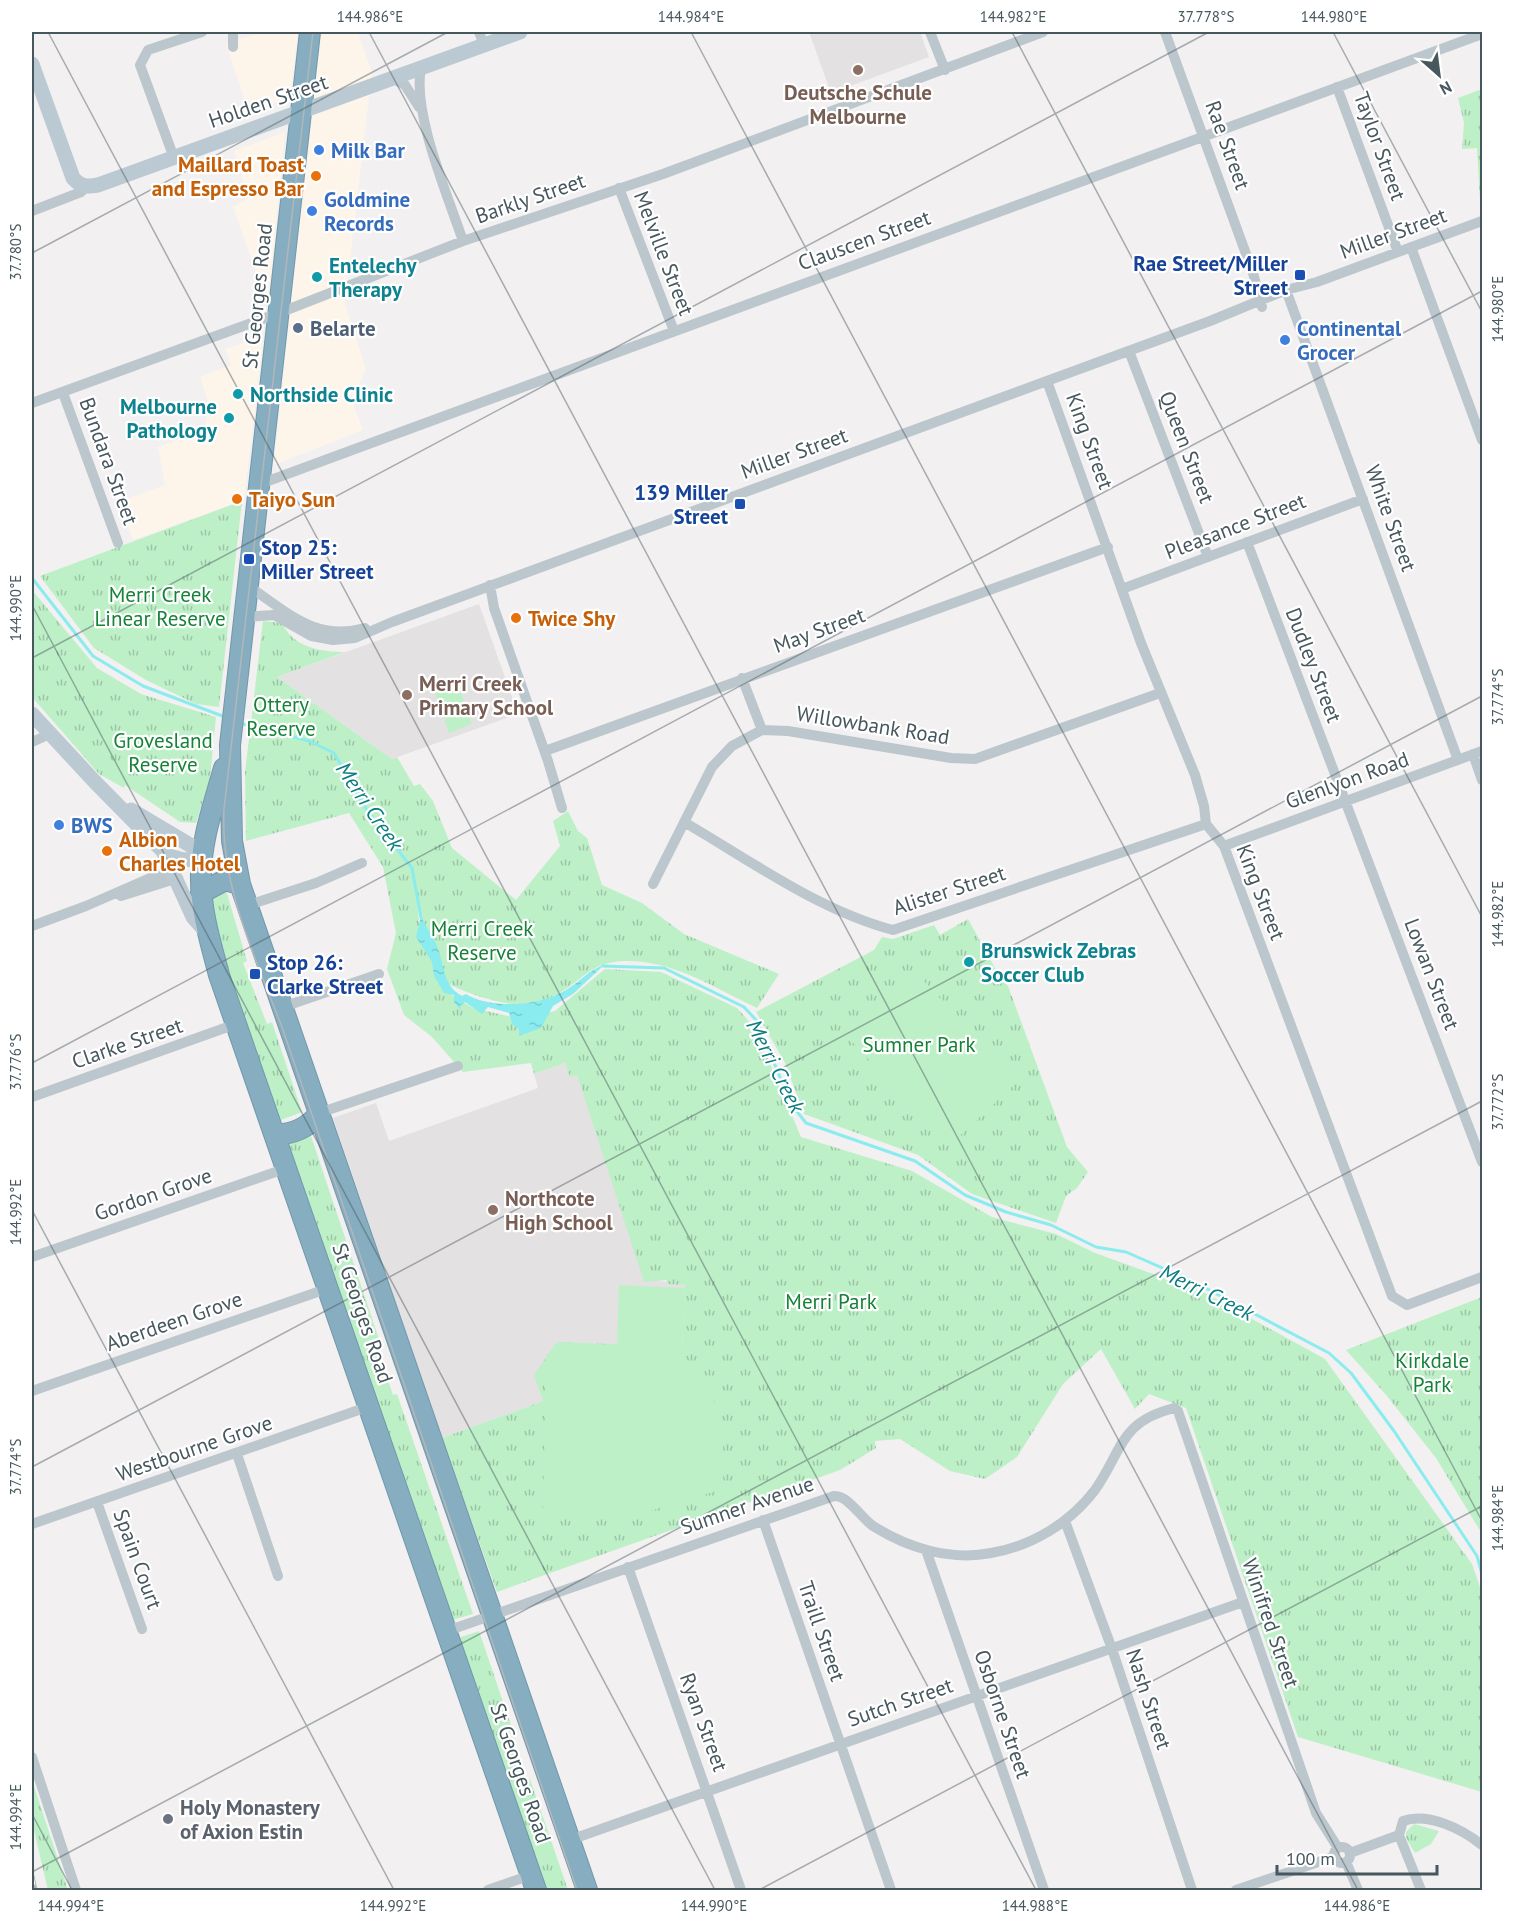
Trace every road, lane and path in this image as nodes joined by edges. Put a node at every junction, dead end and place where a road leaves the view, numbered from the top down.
1 (202, 32) edge
2 (233, 32) edge
3 (310, 32) edge
4 (520, 32) edge
5 (930, 32) edge
6 (1043, 32) edge
7 (1165, 32) edge
8 (1482, 34) edge
9 (481, 38) edge
10 (232, 47) dead end
11 (32, 64) edge
12 (421, 68) junction
13 (945, 70) junction
14 (392, 78) junction
15 (1337, 87) junction
16 (302, 110) junction
17 (422, 113) junction
18 (1203, 135) junction
19 (174, 158) junction
20 (86, 187) junction
21 (619, 188) junction
22 (32, 211) edge
23 (1482, 221) edge
24 (463, 242) junction
25 (1411, 247) junction
26 (1398, 252) junction
27 (1288, 293) junction
28 (1265, 302) junction
29 (279, 313) junction
30 (674, 331) junction
31 (1130, 351) junction
32 (1047, 381) junction
33 (63, 393) junction
34 (32, 403) edge
35 (1482, 440) edge
36 (260, 484) junction
37 (1363, 499) junction
38 (1247, 542) junction
39 (118, 543) dead end
40 (1108, 547) junction
41 (1208, 557) junction
42 (248, 586) junction
43 (486, 587) junction
44 (1122, 589) junction
45 (245, 617) junction
46 (392, 622) junction
47 (742, 678) junction
48 (1160, 693) junction
49 (32, 714) edge
50 (762, 730) junction
51 (50, 735) junction
52 (32, 742) edge
53 (230, 745) junction
54 (545, 751) junction
55 (1478, 752) edge
56 (1458, 760) junction
57 (1482, 780) edge
58 (116, 801) junction
59 (1345, 801) junction
60 (562, 808) dead end
61 (684, 822) junction
62 (231, 823) junction
63 (1206, 824) junction
64 (1224, 846) junction
65 (202, 858) junction
66 (362, 863) dead end
67 (172, 867) junction
68 (240, 884) junction
69 (653, 884) dead end
70 (201, 893) junction
71 (249, 906) junction
72 (32, 926) edge
73 (208, 934) junction
74 (378, 974) dead end
75 (283, 1007) junction
76 (236, 1024) junction
77 (458, 1066) dead end
78 (32, 1097) edge
79 (319, 1113) junction
80 (275, 1132) junction
81 (1482, 1162) edge
82 (287, 1168) junction
83 (32, 1257) edge
84 (1482, 1276) edge
85 (329, 1288) junction
86 (32, 1392) edge
87 (370, 1406) junction
88 (1174, 1408) joint
89 (237, 1454) junction
90 (97, 1502) junction
91 (763, 1520) junction
92 (1065, 1521) junction
93 (32, 1524) edge
94 (926, 1550) junction
95 (628, 1567) junction
96 (278, 1576) dead end
97 (1243, 1602) junction
98 (493, 1616) junction
99 (142, 1629) dead end
100 (447, 1631) junction
101 (1112, 1649) junction
102 (977, 1697) junction
103 (840, 1743) junction
104 (32, 1757) edge
105 (708, 1790) junction
106 (1399, 1834) junction
107 (570, 1840) junction
108 (1482, 1845) edge
109 (1336, 1852) junction
110 (1348, 1857) junction
111 (534, 1883) edge
112 (76, 1890) edge
113 (488, 1890) edge
114 (587, 1890) edge
115 (741, 1890) edge
116 (891, 1890) edge
117 (1044, 1890) edge
118 (1192, 1890) edge
119 (1236, 1890) edge
120 (1358, 1890) edge
121 (1421, 1890) edge

1 - 19 street
2 - 10 street
3 - 16 highway, St Georges Road
4 - 9 main road, Holden Street
5 - 13 street
6 - 13 street, Barkly Street
7 - 18 street, Rae Street
8 - 15 street, Clauscen Street
9 - 12 main road, Holden Street
11 - 20 main road
12 - 14 main road, Holden Street
12 - 17 street
13 - 21 street, Barkly Street
14 - 16 main road, Holden Street
14 - 17 street
15 - 18 street, Clauscen Street
15 - 26 street, Taylor Street
16 - 19 main road, Holden Street
16 - 29 highway, St Georges Road
17 - 24 street
18 - 28 street, Rae Street
18 - 30 street, Clauscen Street
19 - 20 main road, Holden Street
20 - 22 street, Holden Street
21 - 24 street, Barkly Street
21 - 30 street, Melville Street
23 - 25 street, Miller Street
24 - 29 street, Barkly Street
25 - 26 street, Miller Street
25 - 35 street
26 - 27 street, Miller Street
27 - 28 street, Miller Street
27 - 37 street, White Street
28 - 31 street, Miller Street
29 - 33 street, Barkly Street
29 - 36 highway, St Georges Road
30 - 36 street, Clauscen Street
31 - 32 street, Miller Street
31 - 41 street, Queen Street
32 - 40 street, King Street
32 - 43 street, Miller Street
33 - 34 street, Barkly Street
33 - 39 street, Bundara Street
36 - 42 highway, St Georges Road
37 - 38 street, Pleasance Street
37 - 56 street, White Street
38 - 41 street, Pleasance Street
38 - 59 street, Dudley Street
40 - 44 street, King Street
40 - 47 street, May Street
41 - 44 street, Pleasance Street
42 - 45 highway, St Georges Road
42 - 46 street, Miller Street
43 - 46 street, Miller Street
43 - 54 street
44 - 48 street, King Street
45 - 46 street, Miller Street
45 - 53 highway, St Georges Road
47 - 50 street
47 - 54 street, May Street
48 - 50 street, Willowbank Road
48 - 63 street, King Street
49 - 51 main road
50 - 61 street
51 - 52 street
51 - 58 main road
53 - 62 highway, St Georges Road
53 - 65 highway, St Georges Road
54 - 60 street
55 - 56 street, Glenlyon Road
55 - 57 street
56 - 59 street, Glenlyon Road
58 - 65 main road
58 - 67 main road
59 - 64 street, Glenlyon Road
59 - 81 street, Lowan Street
61 - 63 street, Alister Street
61 - 69 street
62 - 65 highway
62 - 68 highway, St Georges Road
63 - 64 street, King Street
64 - 84 street, King Street
65 - 67 main road
65 - 68 highway
65 - 70 highway, St Georges Road
66 - 71 street
67 - 72 street
67 - 73 main road
68 - 70 highway
68 - 71 highway, St Georges Road
70 - 73 highway, St Georges Road
71 - 75 highway, St Georges Road
73 - 76 highway, St Georges Road
74 - 75 street
75 - 79 highway, St Georges Road
76 - 78 street, Clarke Street
76 - 80 highway, St Georges Road
77 - 79 street
79 - 80 highway
79 - 98 highway, St Georges Road
80 - 82 highway, St Georges Road
82 - 83 street, Gordon Grove
82 - 85 highway, St Georges Road
85 - 86 street, Aberdeen Grove
85 - 87 highway, St Georges Road
87 - 89 street, Westbourne Grove
87 - 100 highway, St Georges Road
88 - 92 street, Sumner Avenue
88 - 97 street, Winifred Street
89 - 90 street, Westbourne Grove
89 - 96 street
90 - 93 street, Westbourne Grove
90 - 99 street, Spain Court
91 - 94 street, Sumner Avenue
91 - 95 street, Sumner Avenue
91 - 103 street, Traill Street
92 - 94 street, Sumner Avenue
92 - 101 street, Nash Street
94 - 102 street, Osborne Street
95 - 98 street, Sumner Avenue
95 - 105 street, Ryan Street
97 - 101 street, Sutch Street
97 - 109 street, Winifred Street
98 - 100 street, Sumner Avenue
98 - 107 highway, St Georges Road
100 - 111 highway, St Georges Road
101 - 102 street, Sutch Street
101 - 118 street, Nash Street
102 - 103 street, Sutch Street
102 - 117 street, Osborne Street
103 - 105 street, Sutch Street
103 - 116 street, Traill Street
104 - 112 street
105 - 107 street, Sutch Street
105 - 115 street, Ryan Street
106 - 108 street
106 - 110 street
106 - 121 street
107 - 114 highway, St Georges Road
109 - 110 street
109 - 119 street
110 - 120 street
111 - 113 street

